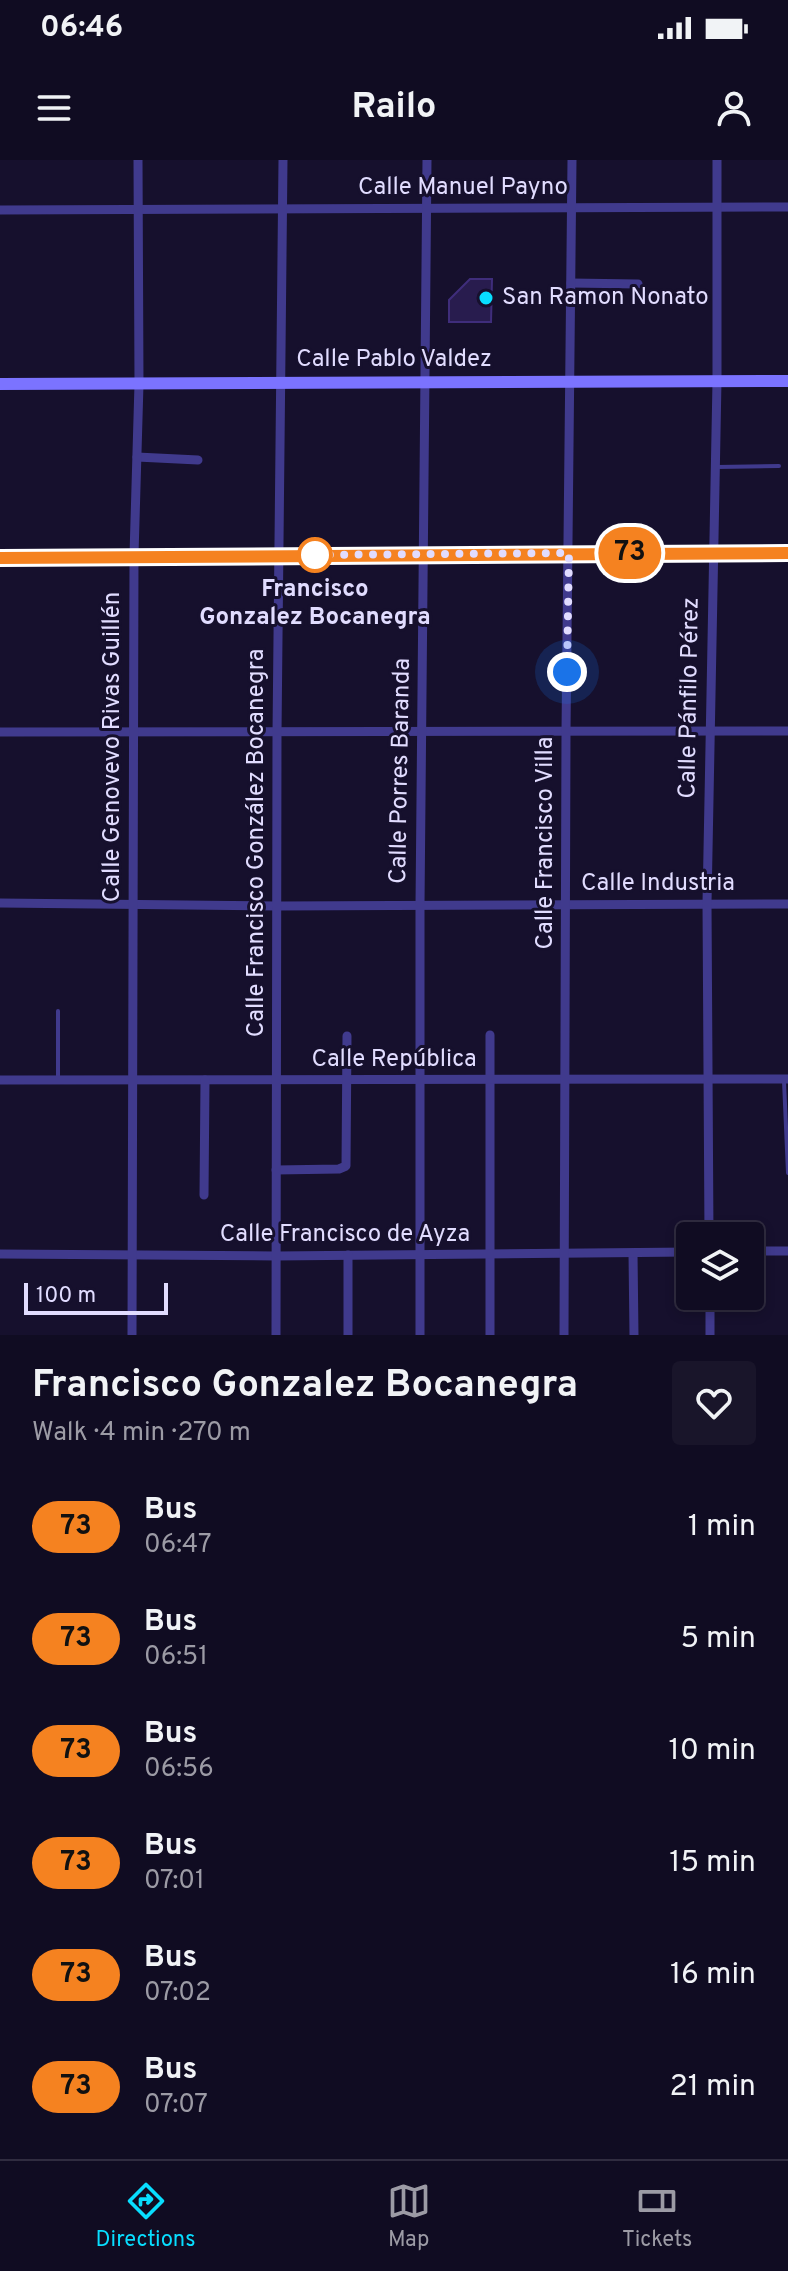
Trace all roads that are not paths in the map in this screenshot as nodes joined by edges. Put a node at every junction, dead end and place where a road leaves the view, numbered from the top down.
1 (138, 160) edge
2 (283, 160) edge
3 (427, 160) edge
4 (572, 160) edge
5 (717, 160) edge
6 (572, 207) junction
7 (718, 207) junction
8 (788, 207) edge
9 (427, 208) junction
10 (139, 209) junction
11 (283, 209) junction
12 (0, 210) edge
13 (571, 283) junction
14 (638, 284) dead end
15 (717, 381) junction
16 (788, 381) edge
17 (427, 382) junction
18 (571, 382) junction
19 (283, 383) junction
20 (0, 384) edge
21 (139, 384) junction
22 (137, 457) junction
23 (198, 460) dead end
24 (779, 466) dead end
25 (715, 467) junction
26 (569, 553) junction
27 (712, 553) junction
28 (788, 553) edge
29 (424, 554) junction
30 (134, 555) junction
31 (279, 555) junction
32 (0, 558) edge
33 (788, 731) edge
34 (0, 732) edge
35 (422, 732) junction
36 (566, 732) junction
37 (710, 732) junction
38 (134, 733) junction
39 (277, 733) junction
40 (0, 903) edge
41 (707, 903) junction
42 (566, 904) junction
43 (788, 904) edge
44 (420, 905) junction
45 (132, 906) junction
46 (277, 906) junction
47 (58, 1011) dead end
48 (490, 1035) dead end
49 (347, 1036) dead end
50 (565, 1079) junction
51 (708, 1079) junction
52 (786, 1079) edge
53 (0, 1080) edge
54 (58, 1080) junction
55 (132, 1080) junction
56 (205, 1080) junction
57 (276, 1080) junction
58 (347, 1080) junction
59 (419, 1080) junction
60 (490, 1080) junction
61 (786, 1095) edge
62 (276, 1170) junction
63 (788, 1173) edge
64 (204, 1195) dead end
65 (709, 1222) edge
66 (764, 1251) edge
67 (788, 1251) edge
68 (676, 1252) edge
69 (633, 1253) junction
70 (0, 1254) edge
71 (419, 1254) junction
72 (490, 1254) junction
73 (564, 1254) junction
74 (132, 1255) junction
75 (348, 1255) junction
76 (276, 1256) junction
77 (710, 1310) edge
78 (132, 1335) edge
79 (276, 1335) edge
80 (348, 1335) edge
81 (420, 1335) edge
82 (490, 1335) edge
83 (564, 1335) edge
84 (634, 1335) edge
85 (710, 1335) edge

1 - 10 street, Calle Genovevo Rivas Guillén
2 - 11 street, Calle Francisco González Bocanegra
3 - 9 street, Calle Porres Baranda
4 - 6 street, Calle Francisco Villa
5 - 7 street, Calle Pánfilo Pérez
6 - 7 street, Calle Manuel Payno
6 - 9 street, Calle Manuel Payno
6 - 13 street, Calle Francisco Villa
7 - 8 street, Calle Manuel Payno
7 - 15 street, Calle Pánfilo Pérez
9 - 11 street, Calle Manuel Payno
9 - 17 street, Calle Porres Baranda
10 - 11 street, Calle Manuel Payno
10 - 12 street, Calle Manuel Payno
10 - 21 street, Calle Genovevo Rivas Guillén
11 - 19 street, Calle Francisco González Bocanegra
13 - 14 street
13 - 18 street, Calle Francisco Villa
15 - 16 street, Calle Pablo Valdez
15 - 18 street, Calle Pablo Valdez
15 - 25 street, Calle Pánfilo Pérez
17 - 18 street, Calle Pablo Valdez
17 - 19 street, Calle Pablo Valdez
17 - 29 street, Calle Porres Baranda
18 - 26 street, Calle Francisco Villa
19 - 21 street, Calle Pablo Valdez
19 - 31 street, Calle Francisco González Bocanegra
20 - 21 street, Calle Pablo Valdez
21 - 22 street, Calle Genovevo Rivas Guillén
22 - 23 street
22 - 30 street, Calle Genovevo Rivas Guillén
24 - 25 lane
25 - 27 street, Calle Pánfilo Pérez
26 - 27 street
26 - 29 street
26 - 36 street, Calle Francisco Villa
27 - 28 street
27 - 37 street, Calle Pánfilo Pérez
29 - 31 street
29 - 35 street, Calle Porres Baranda
30 - 31 street
30 - 32 street
30 - 38 street, Calle Genovevo Rivas Guillén
31 - 39 street, Calle Francisco González Bocanegra
33 - 37 street
34 - 38 street
35 - 36 street
35 - 39 street
35 - 44 street, Calle Porres Baranda
36 - 37 street
36 - 42 street, Calle Francisco Villa
37 - 41 street, Calle Pánfilo Pérez
38 - 39 street
38 - 45 street, Calle Genovevo Rivas Guillén
39 - 46 street, Calle Francisco González Bocanegra
40 - 45 street, Calle Industria
41 - 42 street, Calle Industria
41 - 43 street, Calle Industria
41 - 51 street, Calle Pánfilo Pérez
42 - 44 street, Calle Industria
42 - 50 street, Calle Francisco Villa
44 - 46 street, Calle Industria
44 - 59 street, Calle Porres Baranda
45 - 46 street, Calle Industria
45 - 55 street, Calle Genovevo Rivas Guillén
46 - 57 street, Calle Francisco González Bocanegra
47 - 54 lane
48 - 60 street
49 - 58 street
50 - 51 street, Calle República
50 - 60 street, Calle República
50 - 73 street, Calle Francisco Villa
51 - 52 street, Calle República
51 - 65 street, Calle Pánfilo Pérez
52 - 61 lane
53 - 54 street, Calle República
54 - 55 street, Calle República
55 - 56 street, Calle República
55 - 74 street, Calle Genovevo Rivas Guillén
56 - 57 street, Calle República
56 - 64 street
57 - 58 street, Calle República
57 - 62 street, Calle Francisco González Bocanegra
58 - 59 street, Calle República
58 - 62 street
59 - 60 street, Calle República
59 - 71 street, Calle Porres Baranda
60 - 72 street
61 - 63 lane
62 - 76 street, Calle Francisco González Bocanegra
66 - 67 street
68 - 69 street, Calle Francisco de Ayza
69 - 73 street, Calle Francisco de Ayza
69 - 84 street
70 - 74 street, Calle Francisco de Ayza
71 - 72 street, Calle Francisco de Ayza
71 - 75 street, Calle Francisco de Ayza
71 - 81 street, Calle Porres Baranda
72 - 73 street, Calle Francisco de Ayza
72 - 82 street
73 - 83 street, Calle Francisco Villa
74 - 76 street, Calle Francisco de Ayza
74 - 78 street, Calle Genovevo Rivas Guillén
75 - 76 street, Calle Francisco de Ayza
75 - 80 street
76 - 79 street, Calle Francisco González Bocanegra
77 - 85 street

